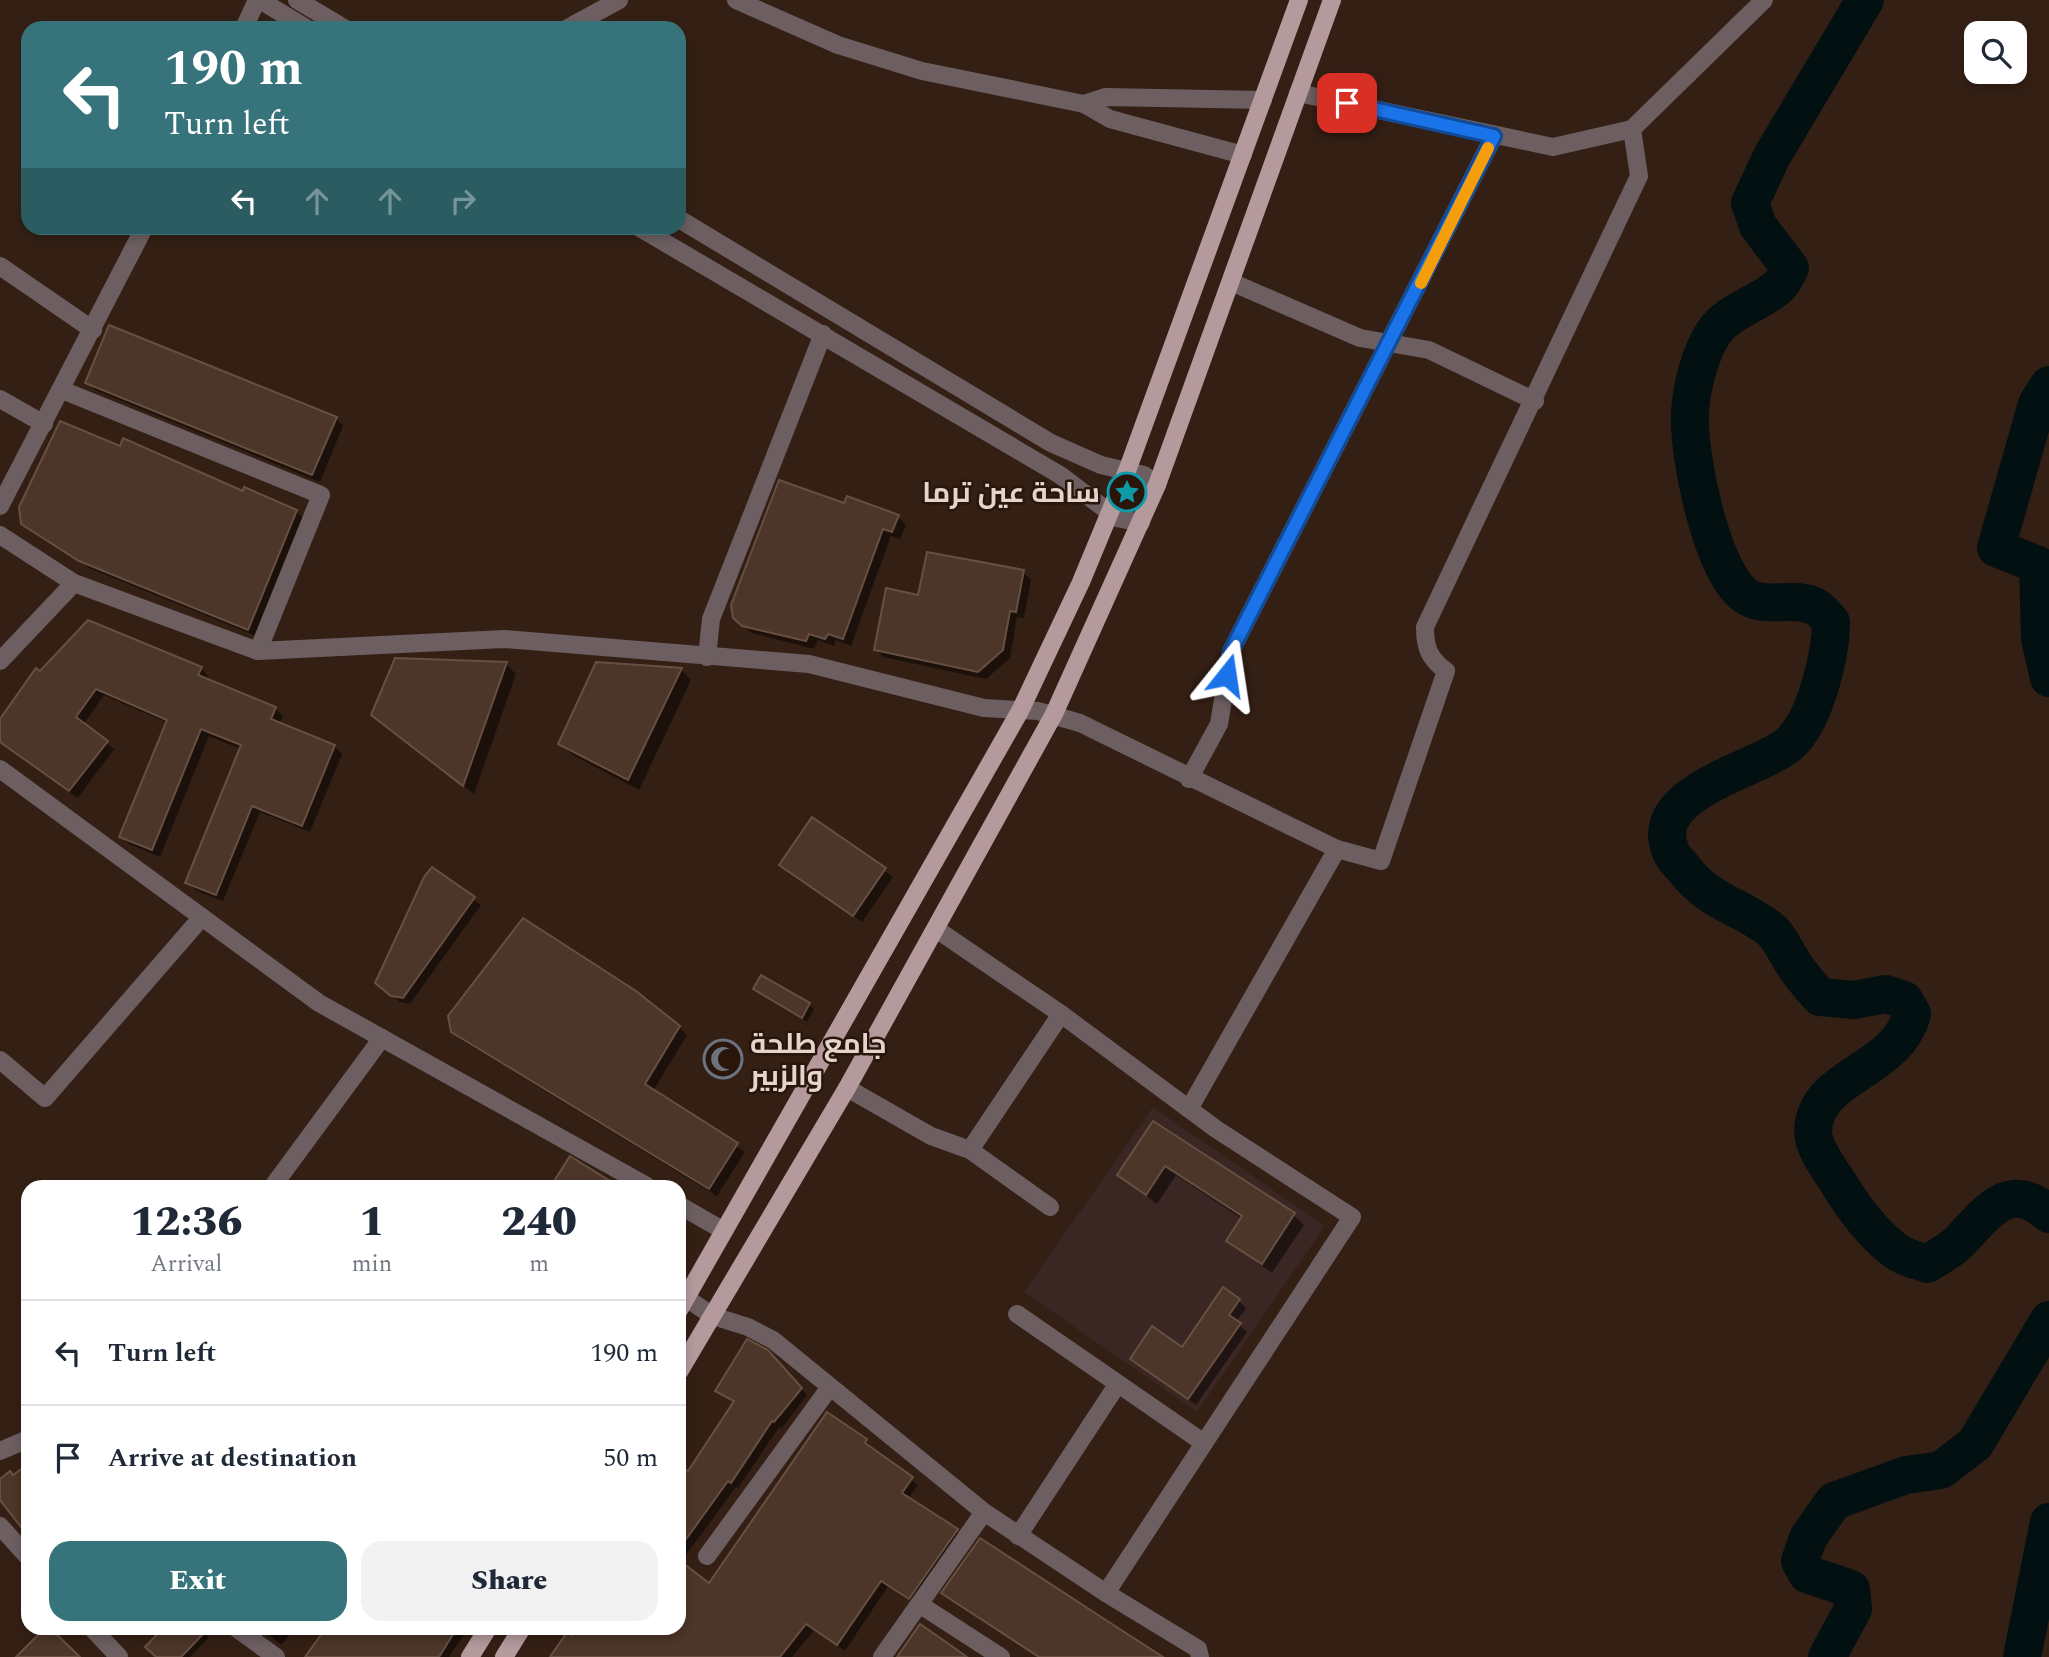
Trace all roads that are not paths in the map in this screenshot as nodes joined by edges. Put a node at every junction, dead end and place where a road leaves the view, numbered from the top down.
1 (259, 0) edge
2 (297, 0) edge
3 (619, 0) edge
4 (736, 0) edge
5 (1299, 0) edge
6 (1332, 0) edge
7 (1764, 0) edge
8 (248, 21) edge
9 (294, 21) edge
10 (332, 21) edge
11 (581, 21) edge
12 (1298, 93) junction
13 (1263, 100) junction
14 (1084, 104) junction
15 (1632, 129) junction
16 (1494, 136) junction
17 (1243, 155) junction
18 (686, 223) edge
19 (140, 235) edge
20 (652, 235) edge
21 (0, 266) edge
22 (1231, 282) junction
23 (93, 330) junction
24 (823, 334) junction
25 (1390, 344) junction
26 (62, 390) junction
27 (0, 399) edge
28 (1535, 401) junction
29 (44, 424) junction
30 (1127, 471) junction
31 (1157, 485) junction
32 (0, 506) edge
33 (1110, 513) junction
34 (1142, 523) junction
35 (0, 535) edge
36 (74, 583) junction
37 (258, 651) junction
38 (707, 657) junction
39 (0, 661) edge
40 (1020, 711) junction
41 (1054, 714) junction
42 (0, 769) edge
43 (1189, 779) junction
44 (1337, 849) junction
45 (202, 917) junction
46 (936, 929) junction
47 (1061, 1014) junction
48 (382, 1038) junction
49 (0, 1060) edge
50 (847, 1088) junction
51 (1189, 1109) junction
52 (970, 1150) junction
53 (276, 1180) edge
54 (637, 1180) edge
55 (1050, 1207) dead end
56 (686, 1209) edge
57 (724, 1231) junction
58 (686, 1297) edge
59 (686, 1306) edge
60 (1017, 1314) dead end
61 (713, 1316) junction
62 (686, 1360) edge
63 (1117, 1385) junction
64 (831, 1387) junction
65 (21, 1442) edge
66 (1204, 1443) junction
67 (0, 1451) edge
68 (984, 1512) junction
69 (0, 1526) edge
70 (1018, 1536) junction
71 (21, 1549) edge
72 (707, 1556) dead end
73 (1106, 1593) junction
74 (919, 1604) junction
75 (99, 1635) edge
76 (246, 1635) edge
77 (484, 1635) edge
78 (518, 1635) edge
79 (1203, 1654) edge
80 (119, 1657) edge
81 (276, 1657) edge
82 (470, 1657) edge
83 (504, 1657) edge
84 (882, 1657) edge
85 (1001, 1657) edge

1 - 8 street
1 - 9 street
2 - 10 street
3 - 11 street
4 - 14 street
5 - 13 main road
6 - 12 main road
7 - 15 street
12 - 16 street
12 - 22 main road
13 - 14 street
13 - 17 main road
14 - 17 street
15 - 16 street
15 - 28 street
16 - 25 street
17 - 30 main road
18 - 30 street
19 - 23 street
20 - 24 street
21 - 23 street
22 - 25 street
22 - 31 main road
23 - 26 street
24 - 33 street
24 - 38 street
25 - 28 street
25 - 43 street
26 - 29 street
26 - 37 street
27 - 29 street
28 - 44 street
29 - 32 street
30 - 31 street
30 - 33 main road
31 - 34 main road
33 - 34 street
33 - 40 main road
34 - 41 main road
35 - 36 street
36 - 37 street
36 - 39 street
37 - 38 street
38 - 40 street
40 - 41 street
40 - 57 main road
41 - 43 street
41 - 46 main road
42 - 45 street
43 - 44 street
44 - 51 street
45 - 48 street
45 - 49 street
46 - 47 street
46 - 50 main road
47 - 51 street
47 - 52 street
48 - 53 street
48 - 54 street
50 - 52 street
50 - 61 main road
51 - 66 street
52 - 55 street
56 - 57 street
57 - 58 main road
59 - 61 street
60 - 63 street
61 - 62 main road
61 - 64 street
63 - 66 street
63 - 70 street
64 - 68 street
64 - 72 street
65 - 67 street
66 - 73 street
68 - 70 street
68 - 74 street
69 - 71 street
70 - 73 street
73 - 79 street
74 - 84 street
74 - 85 street
75 - 80 street
76 - 81 street
77 - 82 main road
78 - 83 main road

